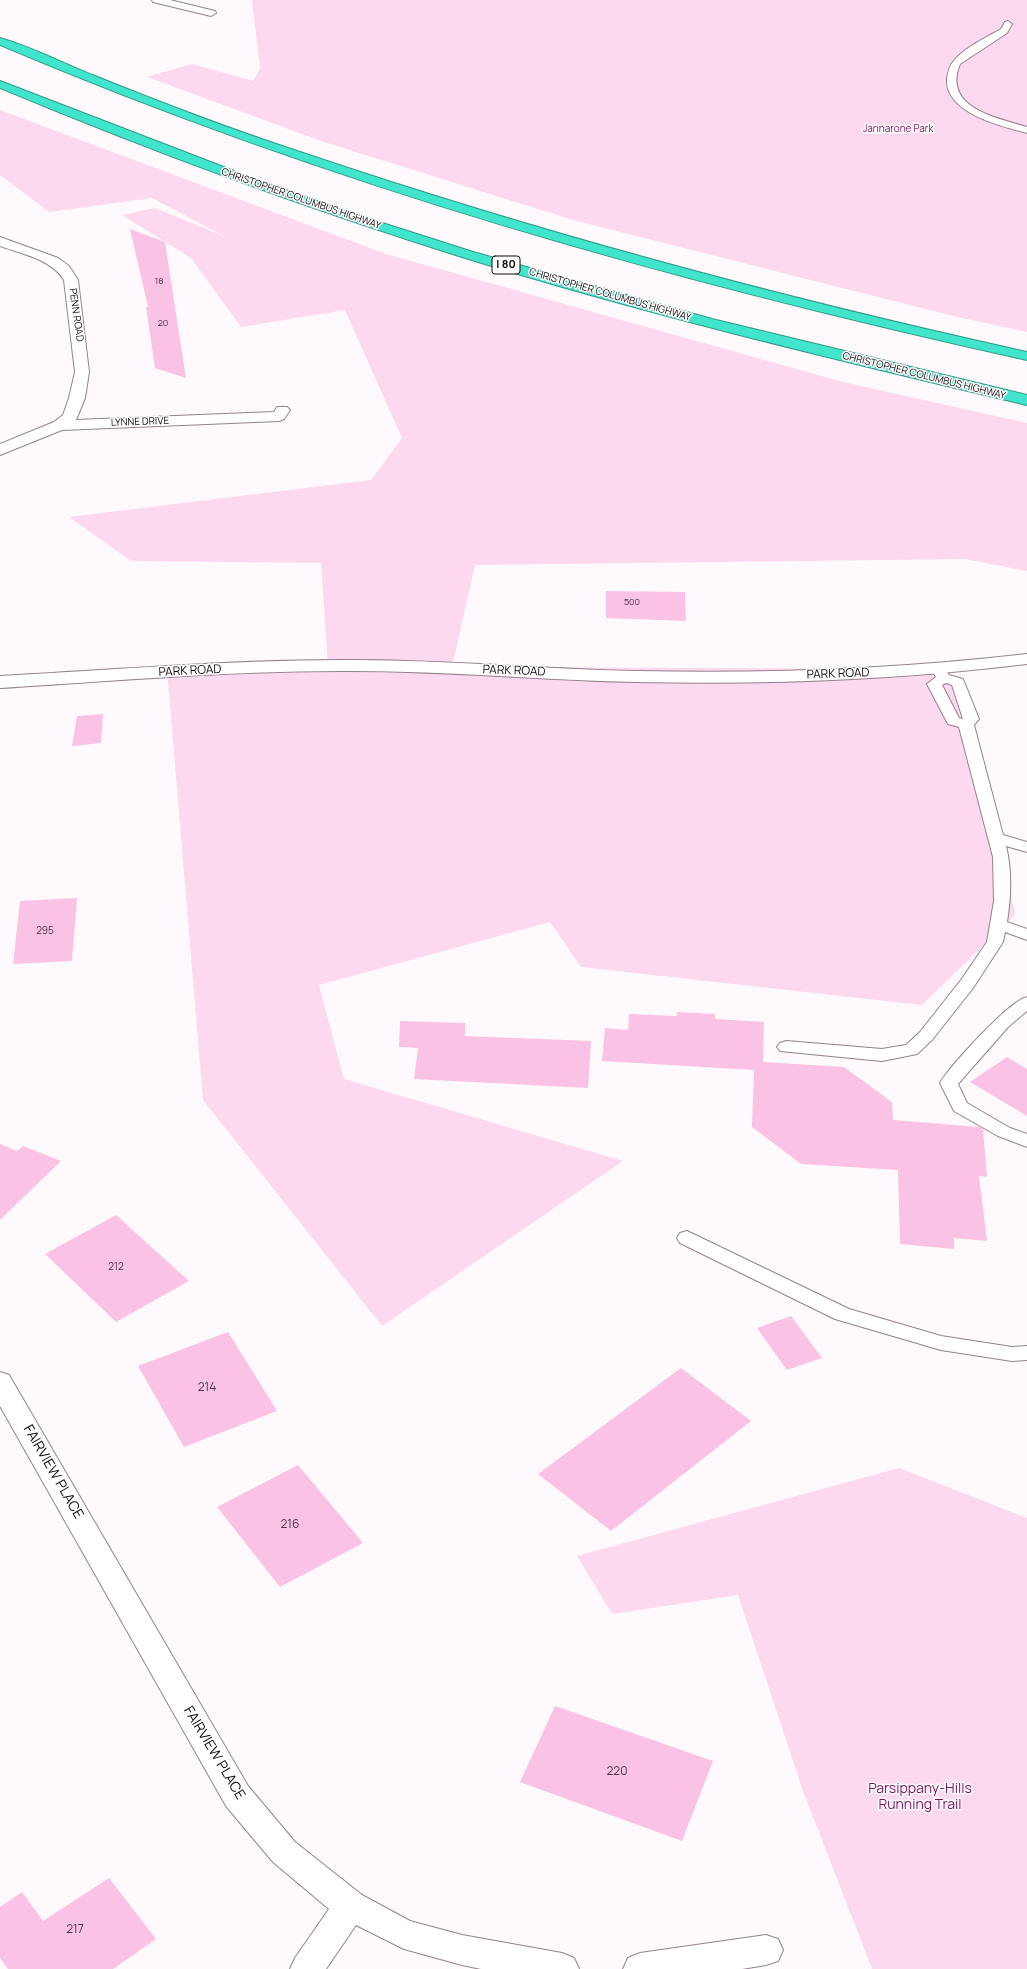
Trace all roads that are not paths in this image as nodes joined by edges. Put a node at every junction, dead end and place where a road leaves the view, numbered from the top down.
1 (157, 0) edge
2 (211, 13) dead end
3 (1008, 24) dead end
4 (0, 41) edge
5 (0, 84) edge
6 (1027, 130) edge
7 (0, 241) edge
8 (1027, 356) edge
9 (1027, 400) edge
10 (282, 410) dead end
11 (59, 425) junction
12 (0, 450) edge
13 (1027, 659) edge
14 (941, 674) junction
15 (0, 682) edge
16 (966, 724) junction
17 (996, 838) junction
18 (1027, 847) edge
19 (998, 924) junction
20 (1027, 935) edge
21 (1027, 1002) edge
22 (786, 1047) dead end
23 (1027, 1141) edge
24 (687, 1238) dead end
25 (1027, 1353) edge
26 (0, 1382) edge
27 (350, 1906) junction
28 (766, 1950) dead end
29 (308, 1969) edge
30 (562, 1969) edge
31 (640, 1969) edge

1 - 2 street
3 - 6 lane
4 - 8 highway
5 - 9 highway, CHRISTOPHER COLUMBUS HIGHWAY / I 80
7 - 11 street, PENN ROAD
10 - 11 street, LYNNE DRIVE
11 - 12 street, LYNNE DRIVE
13 - 14 street, PARK ROAD
14 - 15 street, PARK ROAD
14 - 16 lane
14 - 16 lane
16 - 17 lane
17 - 18 lane
17 - 19 lane
19 - 20 lane
19 - 22 lane
21 - 23 lane
24 - 25 lane
26 - 27 street, FAIRVIEW PLACE
27 - 29 street
27 - 30 street, FAIRVIEW PLACE
28 - 31 street

